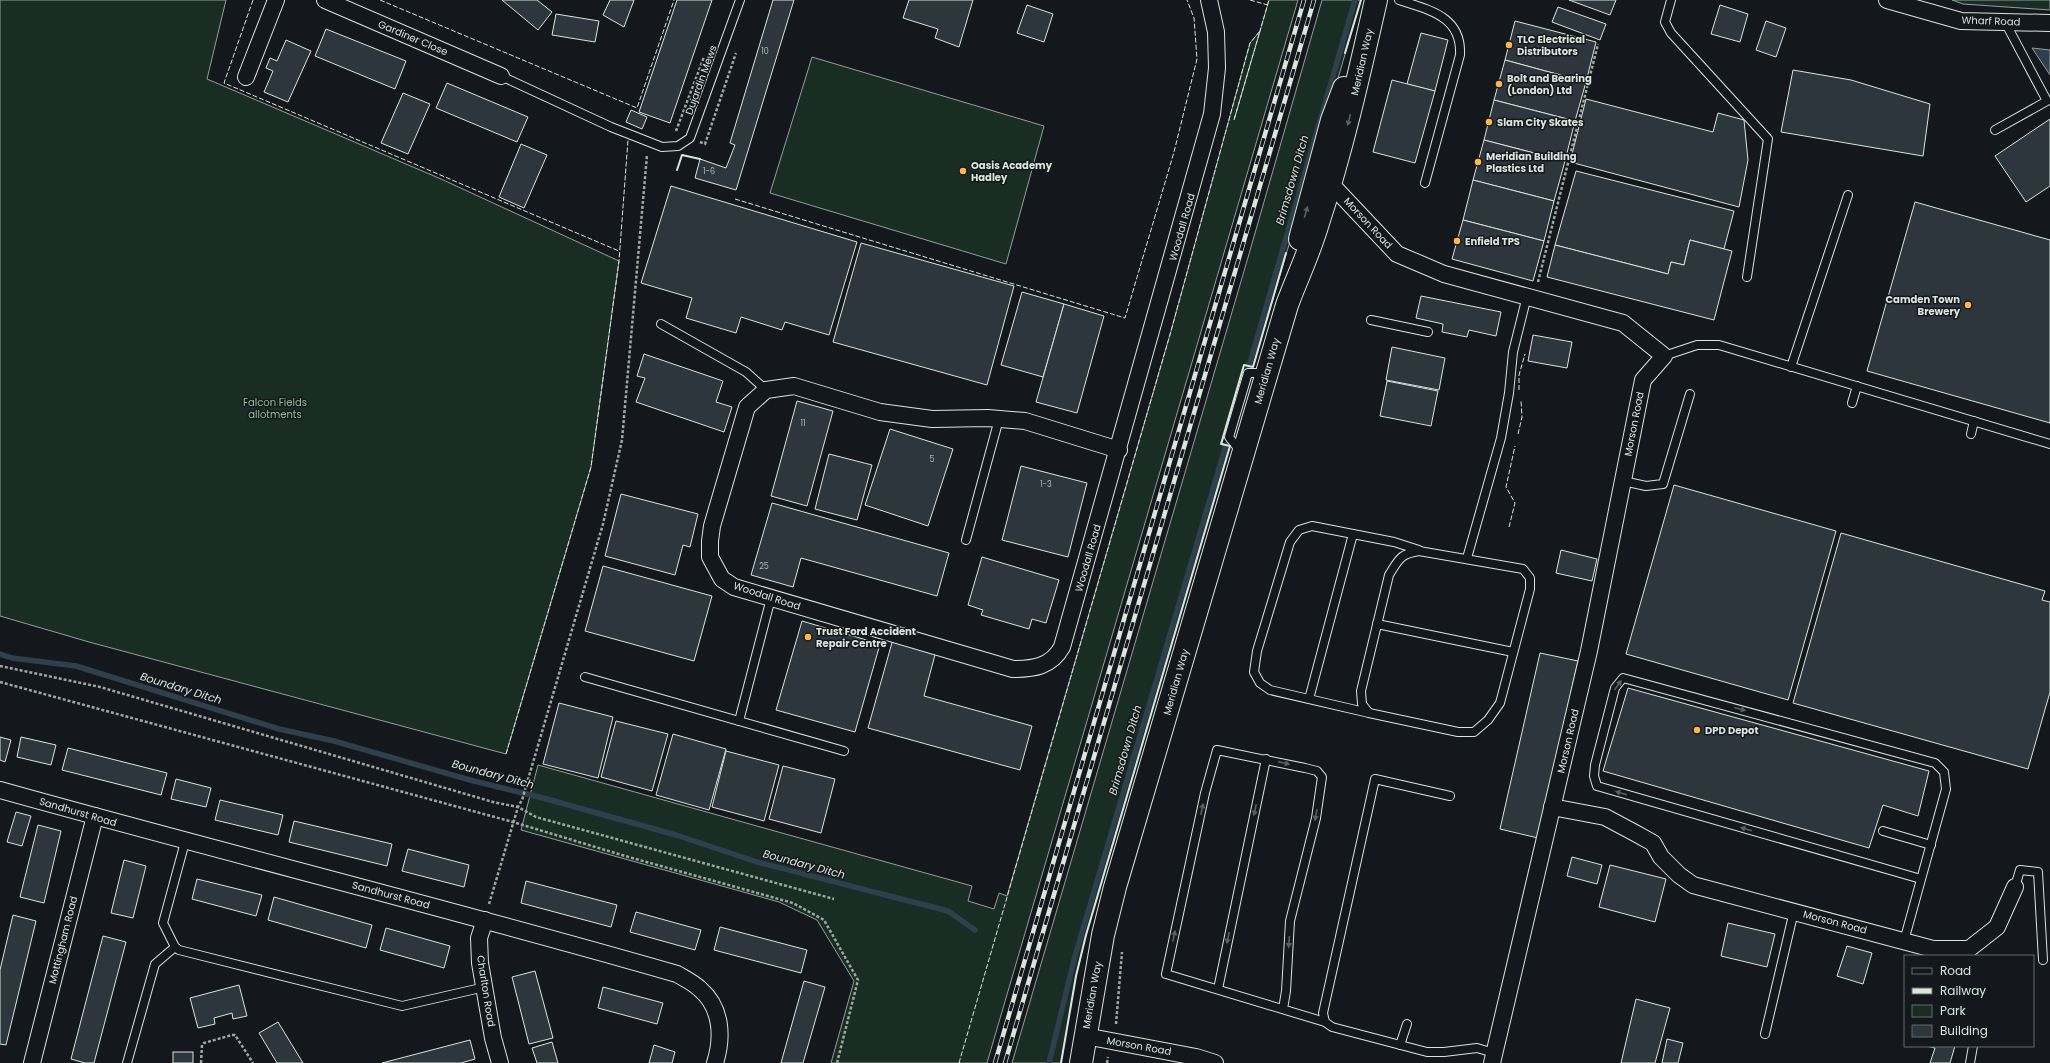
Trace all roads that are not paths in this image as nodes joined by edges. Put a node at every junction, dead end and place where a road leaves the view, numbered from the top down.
1 (276, 0) edge
2 (325, 0) edge
3 (740, 0) edge
4 (1209, 0) edge
5 (1376, 0) edge
6 (1399, 0) edge
7 (1672, 0) edge
8 (1887, 0) edge
9 (2005, 22) junction
10 (2043, 23) edge
11 (501, 76) joint
12 (246, 77) dead end
13 (1995, 130) dead end
14 (1330, 183) junction
15 (1425, 183) dead end
16 (1848, 195) dead end
17 (1747, 278) dead end
18 (1527, 296) junction
19 (1286, 305) junction
20 (1371, 320) dead end
21 (661, 324) dead end
22 (1428, 332) dead end
23 (1664, 356) junction
24 (1791, 367) junction
25 (1857, 386) junction
26 (766, 390) junction
27 (1690, 394) dead end
28 (1852, 403) dead end
29 (999, 419) junction
30 (1974, 421) junction
31 (1971, 434) dead end
32 (2050, 444) edge
33 (1119, 450) junction
34 (1623, 481) junction
35 (1353, 534) junction
36 (966, 540) dead end
37 (1419, 551) junction
38 (1467, 558) junction
39 (771, 598) junction
40 (1377, 624) junction
41 (1513, 652) junction
42 (585, 677) dead end
43 (1310, 699) junction
44 (1369, 713) junction
45 (739, 721) junction
46 (844, 751) dead end
47 (1266, 759) junction
48 (0, 790) edge
49 (1450, 796) dead end
50 (1552, 807) junction
51 (94, 816) junction
52 (1883, 830) dead end
53 (185, 842) junction
54 (1931, 845) junction
55 (1921, 879) junction
56 (2015, 887) joint
57 (1794, 912) junction
58 (485, 920) junction
59 (1904, 941) junction
60 (175, 947) junction
61 (1970, 952) edge
62 (2043, 960) dead end
63 (485, 987) junction
64 (1218, 989) junction
65 (1283, 1010) junction
66 (1325, 1022) junction
67 (1407, 1024) dead end
68 (1765, 1034) dead end
69 (1085, 1036) junction
70 (1400, 1045) junction
71 (1973, 1047) edge
72 (1493, 1058) edge
73 (32, 1063) edge
74 (127, 1063) edge
75 (500, 1063) edge
76 (715, 1063) edge
77 (1081, 1063) edge
78 (1216, 1063) edge
79 (1970, 1063) edge

1 - 12 street
2 - 11 street, Gardiner Close
3 - 11 lane, Dujardin Mews
4 - 33 street, Woodall Road
5 -> 14 main road, Meridian Way
19 -> 5 main road, Meridian Way
6 - 15 lane
7 - 17 lane
8 - 9 street, Wharf Road
9 - 10 street, Wharf Road
9 - 13 lane
14 - 18 street, Morson Road
14 - 19 main road, Meridian Way
16 - 24 lane
18 - 23 street, Morson Road
18 - 38 lane
19 - 69 main road, Meridian Way
20 - 22 lane
21 - 26 lane
23 - 24 lane
23 - 34 street, Morson Road
24 - 25 lane
25 - 28 lane
25 - 30 lane
26 - 29 street
26 - 39 street, Woodall Road
27 - 34 lane
29 - 33 street
29 - 36 lane
30 - 31 lane
30 - 32 lane
33 - 39 street, Woodall Road
34 - 50 street, Morson Road
35 - 37 lane
35 - 43 lane
35 - 43 lane
37 - 38 lane
37 - 40 lane
38 - 41 lane
39 - 45 lane
40 - 41 lane
40 - 44 lane
41 - 44 lane
42 - 45 lane
43 - 44 lane
45 - 46 lane
47 -> 64 lane
64 -> 47 lane
47 -> 65 lane
48 - 51 street, Sandhurst Road
49 - 66 lane
50 - 57 street, Morson Road
50 - 72 street, Morson Road
51 - 53 street, Sandhurst Road
51 - 73 street, Mottingham Road
52 - 54 lane
53 - 58 street, Sandhurst Road
53 - 60 lane
54 - 55 lane
55 -> 54 lane
55 - 59 lane
56 - 61 street, Morson Road
56 - 62 lane
57 - 59 street, Morson Road
57 - 68 lane
58 - 63 street, Charlton Road
58 - 76 street, Sandhurst Road
59 - 61 street, Morson Road
60 - 63 lane
60 - 74 lane
63 - 75 street, Charlton Road
64 - 65 lane
65 - 66 lane
66 - 70 lane
67 - 70 lane
69 - 77 main road, Meridian Way
69 - 78 street, Morson Road
70 - 72 lane
71 - 79 lane

